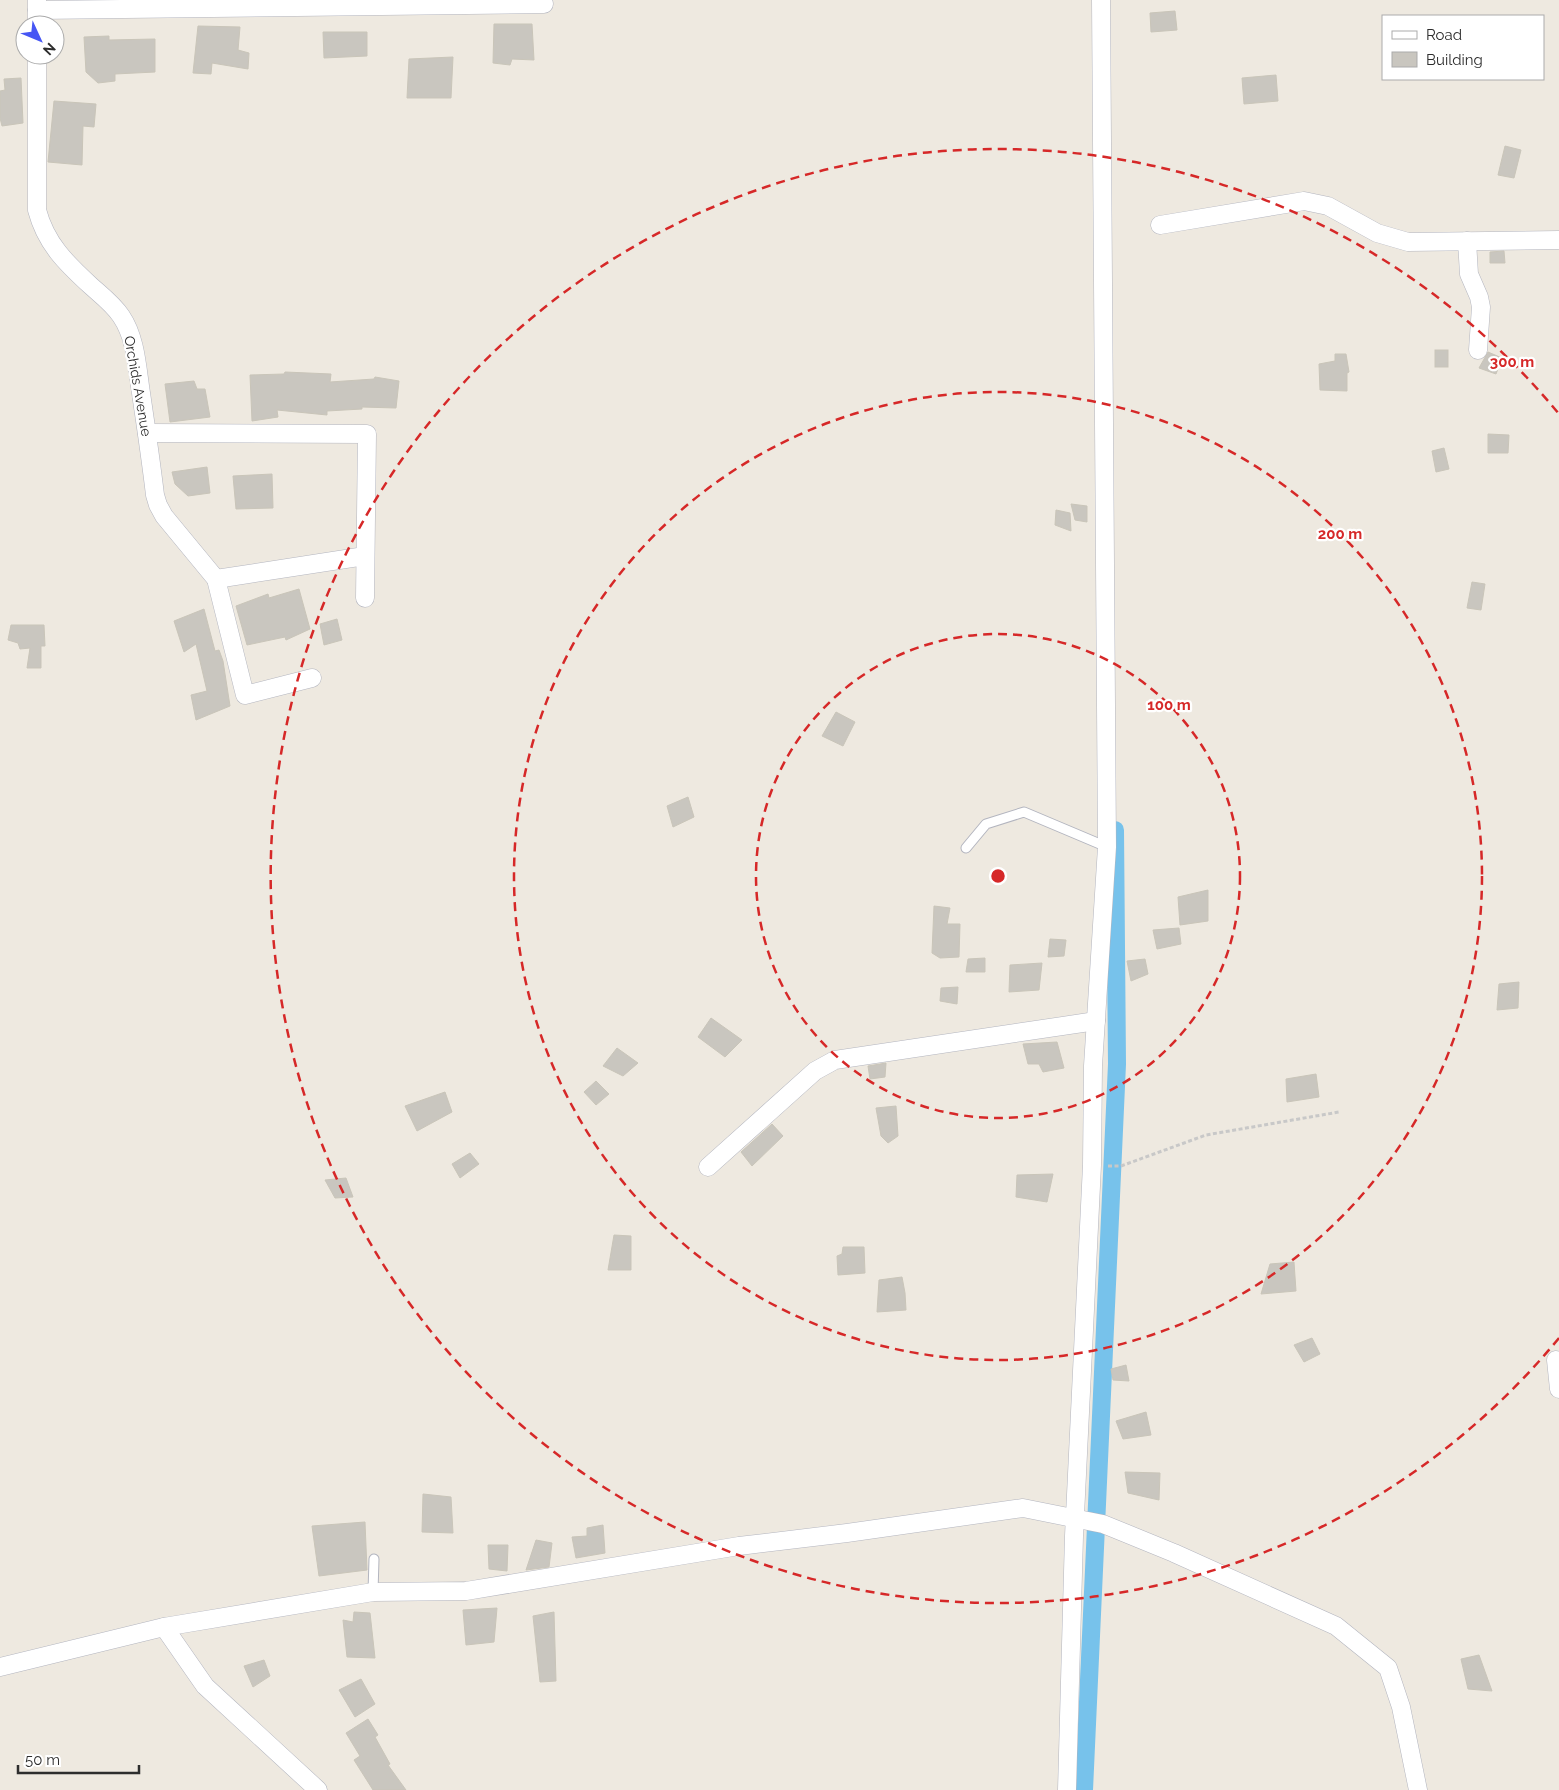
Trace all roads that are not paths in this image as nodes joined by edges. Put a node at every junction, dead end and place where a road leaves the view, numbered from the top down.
1 (1100, 0) edge
2 (481, 2) edge
3 (544, 4) dead end
4 (37, 12) edge
5 (37, 65) edge
6 (1160, 225) dead end
7 (1559, 240) edge
8 (1467, 241) junction
9 (1478, 350) dead end
10 (147, 433) junction
11 (365, 556) junction
12 (216, 578) junction
13 (365, 598) dead end
14 (312, 678) dead end
15 (1107, 847) junction
16 (966, 848) dead end
17 (1096, 1021) junction
18 (708, 1167) dead end
19 (1556, 1360) dead end
20 (1559, 1389) edge
21 (1079, 1520) junction
22 (374, 1559) dead end
23 (373, 1592) junction
24 (164, 1627) junction
25 (0, 1667) edge
26 (318, 1790) edge
27 (1067, 1790) edge
28 (1418, 1790) edge

1 - 15 street
2 - 3 street
2 - 4 street
5 - 10 street, Orchids Avenue
6 - 8 street
7 - 8 street
8 - 9 street
10 - 11 street
10 - 12 street, Orchids Avenue
11 - 12 street
11 - 13 street
12 - 14 street, Orchids Avenue
15 - 16 lane
15 - 17 street
17 - 18 street
17 - 21 street
19 - 20 street
21 - 23 street
21 - 27 street
21 - 28 street
22 - 23 lane
23 - 24 street
24 - 25 street
24 - 26 street

